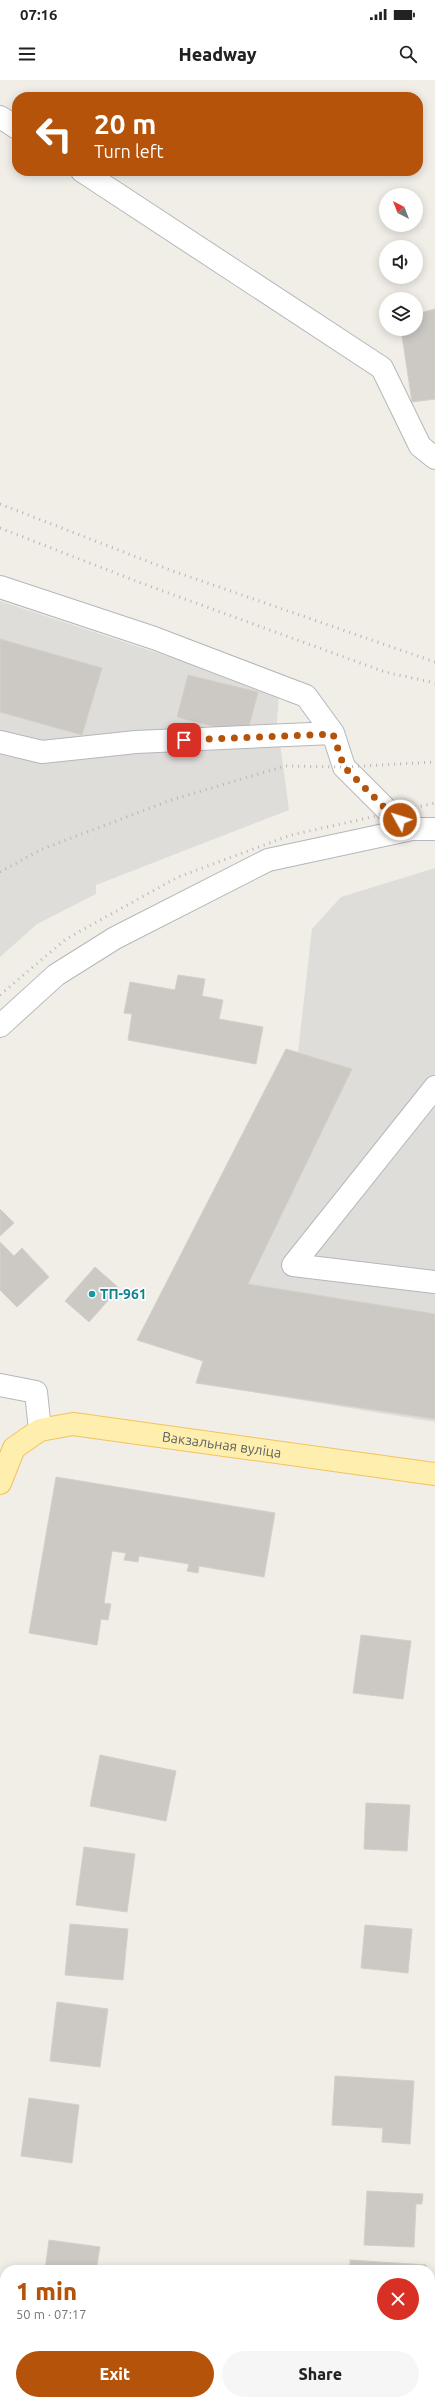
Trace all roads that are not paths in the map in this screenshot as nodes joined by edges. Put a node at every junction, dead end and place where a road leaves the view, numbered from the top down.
1 (0, 117) edge
2 (12, 125) edge
3 (90, 176) edge
4 (435, 458) edge
5 (0, 587) edge
6 (333, 734) junction
7 (0, 742) edge
8 (412, 829) junction
9 (435, 829) edge
10 (0, 1026) edge
11 (435, 1087) edge
12 (435, 1282) edge
13 (0, 1385) edge
14 (40, 1430) junction
15 (435, 1474) edge
16 (0, 1482) edge

1 - 2 street
3 - 4 street
5 - 6 street
6 - 7 street
6 - 8 street
8 - 9 street
8 - 10 street
11 - 12 street
13 - 14 street
14 - 15 main road, Вакзальная вуліца
14 - 16 main road, Вакзальная вуліца

